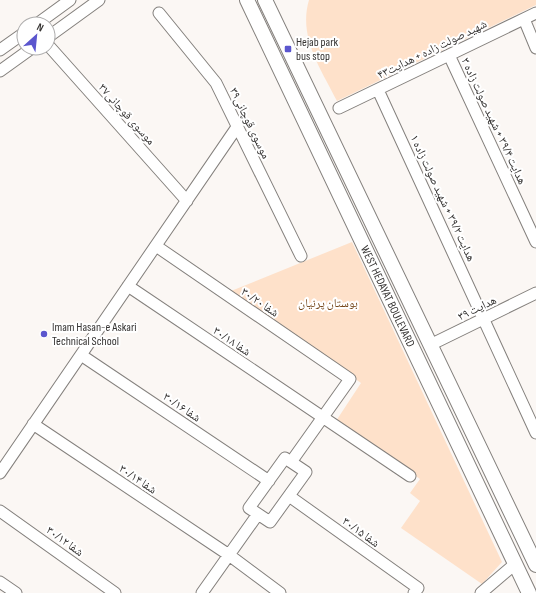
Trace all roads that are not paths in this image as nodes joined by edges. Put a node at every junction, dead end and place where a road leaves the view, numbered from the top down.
1 (70, 0) edge
2 (100, 0) edge
3 (247, 0) edge
4 (265, 0) edge
5 (159, 13) dead end
6 (536, 13) edge
7 (48, 16) edge
8 (524, 19) junction
9 (56, 31) edge
10 (16, 39) edge
11 (536, 48) edge
12 (0, 50) edge
13 (56, 54) edge
14 (21, 56) edge
15 (449, 56) junction
16 (0, 71) edge
17 (378, 90) junction
18 (339, 108) dead end
19 (237, 127) junction
20 (187, 201) junction
21 (375, 232) junction
22 (361, 239) junction
23 (536, 242) edge
24 (156, 246) junction
25 (301, 256) dead end
26 (128, 286) junction
27 (536, 293) edge
28 (485, 318) junction
29 (430, 346) junction
30 (81, 355) junction
31 (322, 417) junction
32 (33, 424) junction
33 (536, 433) edge
34 (291, 462) junction
35 (0, 473) edge
36 (410, 476) dead end
37 (269, 481) junction
38 (289, 496) junction
39 (0, 511) edge
40 (258, 514) junction
41 (229, 555) junction
42 (515, 564) junction
43 (536, 564) edge
44 (0, 582) edge
45 (416, 591) edge
46 (16, 593) edge
47 (115, 593) edge
48 (202, 593) edge
49 (280, 593) edge
50 (481, 593) edge
51 (529, 593) edge

1 - 7 street
2 - 9 street
3 - 22 main road, WEST HEDAYAT BOULEVARD
4 - 21 main road, WEST HEDAYAT BOULEVARD
5 - 19 street, موسوی قوچانی۳۹
6 - 8 street, شهید صولت زاده + هدایت۴۳
8 - 11 street
8 - 15 street, شهید صولت زاده + هدایت۴۳
10 - 12 street
13 - 20 street, موسوی قوچانی۳۷
14 - 16 street
15 - 17 street, شهید صولت زاده + هدایت۴۳
15 - 23 street, هدایت ۳۹/۴ + شهید صولت زاده ۳
17 - 18 street, شهید صولت زاده + هدایت۴۳
17 - 28 street, هدایت ۳۹/۲ + شهید صولت زاده ۱
19 - 20 street
19 - 25 street, موسوی قوچانی۳۹
20 - 24 street
21 - 22 main road
21 - 29 main road, WEST HEDAYAT BOULEVARD
22 - 42 main road, WEST HEDAYAT BOULEVARD
24 - 26 street
24 - 31 street, شفا ۳۰/۲۰
26 - 30 street
26 - 31 street, شفا ۳۰/۱۸
27 - 28 street, هدایت ۳۹
28 - 29 street, هدایت ۳۹
28 - 33 street, هدایت ۳۹/۲ + شهید صولت زاده ۱
29 - 43 main road, WEST HEDAYAT BOULEVARD
30 - 32 street
30 - 37 street, شفا ۳۰/۱۶
31 - 34 street
31 - 36 street, شفا ۳۰/۱۸
32 - 35 street
32 - 41 street, شفا ۳۰/۱۴
34 - 37 street
34 - 38 street
37 - 40 street
38 - 40 street
38 - 45 street, شفا ۳۰/۱۵
39 - 47 street, شفا ۳۰/۱۲
40 - 41 street
41 - 48 street
41 - 49 street, شفا ۳۰/۱۴
42 - 50 street
42 - 51 main road, WEST HEDAYAT BOULEVARD
44 - 46 street

